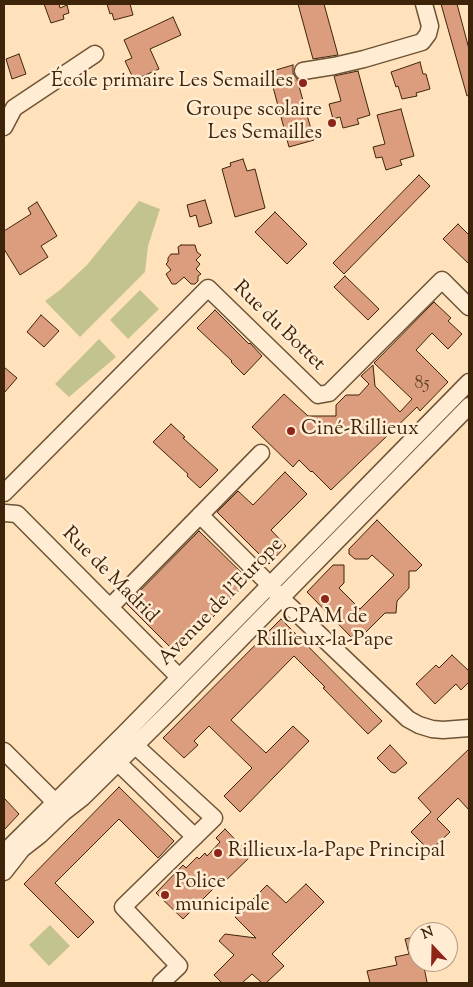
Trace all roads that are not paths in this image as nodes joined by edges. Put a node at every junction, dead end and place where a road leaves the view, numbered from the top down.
1 (424, 4) edge
2 (95, 54) dead end
3 (303, 71) dead end
4 (4, 127) edge
5 (469, 307) edge
6 (469, 382) edge
7 (469, 406) edge
8 (261, 453) dead end
9 (4, 493) edge
10 (4, 511) edge
11 (200, 516) junction
12 (269, 585) junction
13 (281, 598) junction
14 (110, 606) junction
15 (179, 677) junction
16 (469, 728) edge
17 (129, 740) junction
18 (4, 751) edge
19 (112, 756) junction
20 (60, 807) junction
21 (195, 837) junction
22 (4, 853) edge
23 (4, 872) edge
24 (161, 983) edge

1 - 3 street
2 - 4 street
5 - 9 street, Rue du Bottet
6 - 12 street, Avenue de l'Europe
7 - 13 street, Avenue de l'Europe
8 - 11 street
10 - 14 street, Rue de Madrid
11 - 12 street
11 - 14 street
12 - 13 street
12 - 15 street, Avenue de l'Europe
13 - 16 street
13 - 17 street, Avenue de l'Europe
14 - 15 street, Rue de Madrid
15 - 17 street, Avenue de l'Europe
17 - 19 street, Avenue de l'Europe
17 - 21 street
18 - 20 street
19 - 20 street, Avenue de l'Europe
19 - 21 street
20 - 22 street, Avenue de l'Europe
20 - 23 street, Avenue de l'Europe
21 - 24 street

